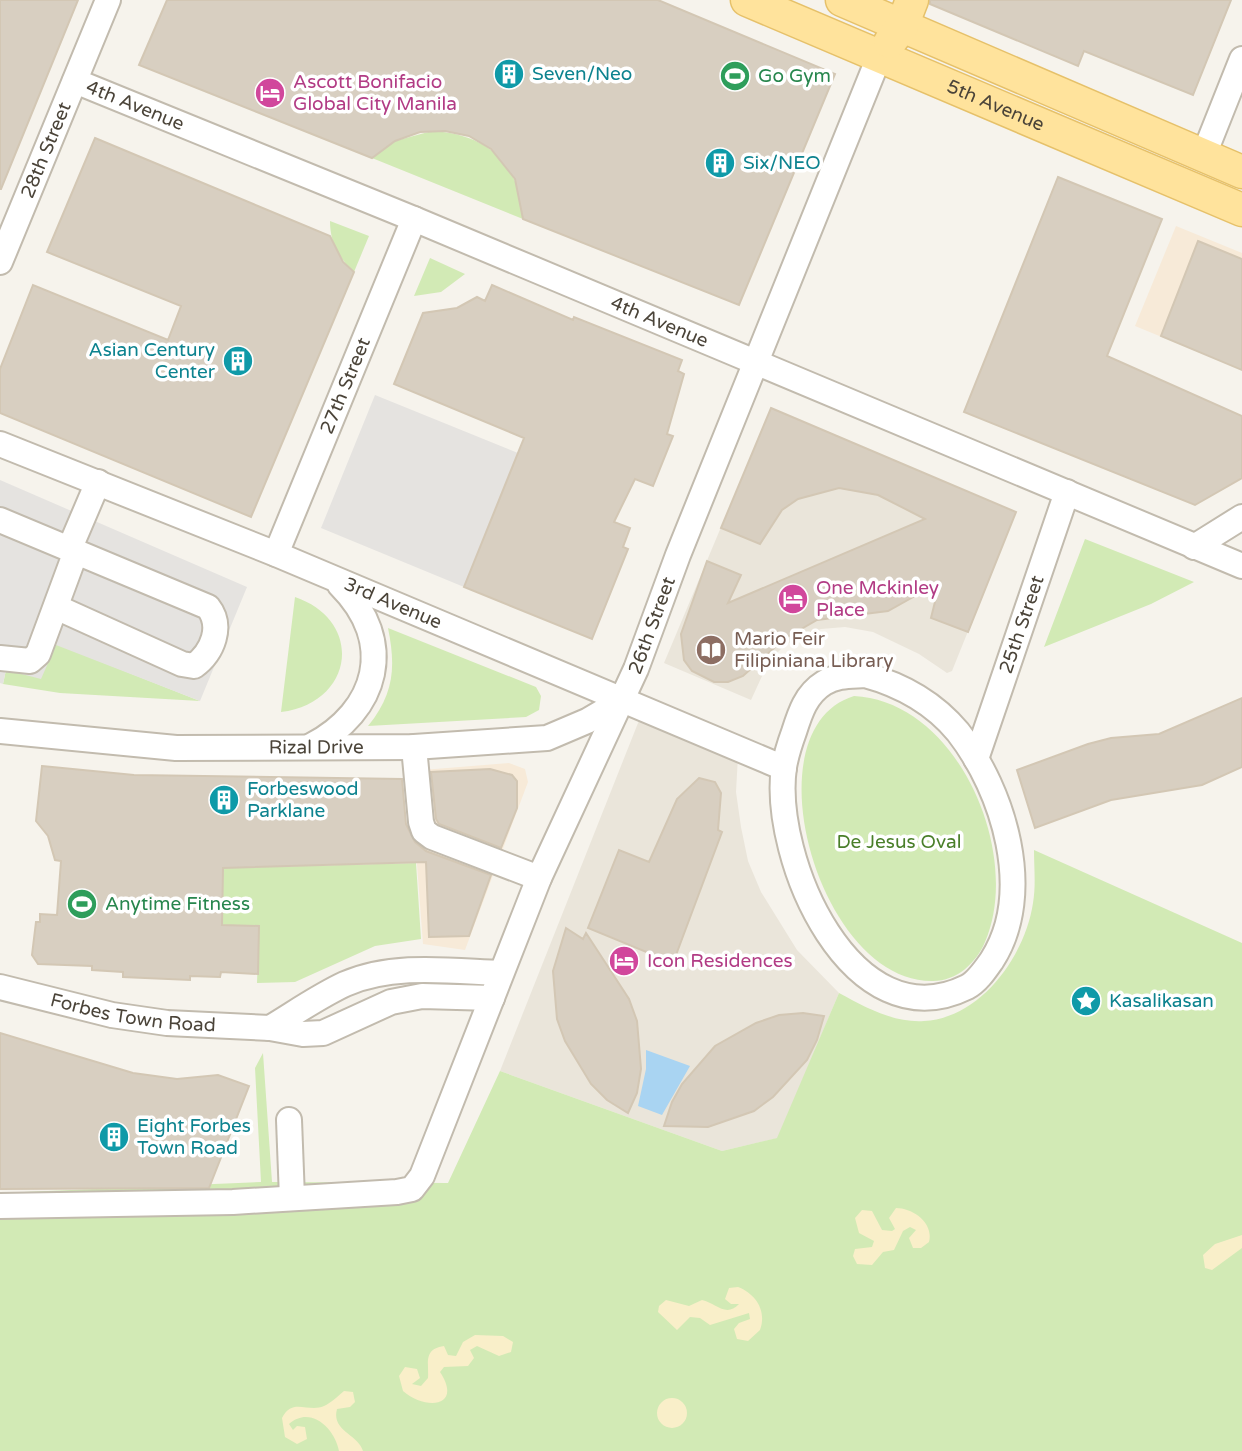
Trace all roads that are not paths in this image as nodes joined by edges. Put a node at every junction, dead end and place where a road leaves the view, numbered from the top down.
1 (108, 0) edge
2 (747, 0) edge
3 (862, 4) edge
4 (907, 13) edge
5 (878, 57) junction
6 (1242, 59) edge
7 (75, 81) junction
8 (1203, 157) junction
9 (1242, 172) edge
10 (1242, 210) edge
11 (414, 219) junction
12 (0, 262) edge
13 (756, 363) junction
14 (0, 444) edge
15 (104, 484) junction
16 (1067, 492) junction
17 (1242, 517) edge
18 (0, 520) edge
19 (1194, 547) junction
20 (75, 554) junction
21 (276, 554) junction
22 (1242, 566) edge
23 (334, 580) junction
24 (56, 607) junction
25 (0, 658) edge
26 (622, 701) junction
27 (0, 731) edge
28 (0, 743) edge
29 (310, 747) junction
30 (414, 747) junction
31 (976, 759) junction
32 (784, 768) junction
33 (539, 878) junction
34 (501, 973) junction
35 (0, 987) edge
36 (492, 998) junction
37 (270, 1028) junction
38 (289, 1120) dead end
39 (292, 1198) junction
40 (0, 1206) edge

1 - 7 street, 28th Street
2 - 5 main road, 5th Avenue
3 - 4 main road, 5th Avenue
3 - 5 main road
4 - 5 main road, 26th Street
4 - 8 main road, 5th Avenue
5 - 10 main road, 5th Avenue
5 - 13 street, 26th Street
6 - 8 street
7 - 11 street, 4th Avenue
7 - 12 street, 28th Street
8 - 9 main road, 5th Avenue
11 - 13 street, 4th Avenue
11 - 21 street, 27th Street
13 - 16 street, 4th Avenue
13 - 26 street, 26th Street
14 - 15 street, 3rd Avenue
15 - 20 street
15 - 21 street, 3rd Avenue
16 - 19 street, 4th Avenue
16 - 31 street, 25th Street
17 - 19 street
18 - 20 street
19 - 22 street, 4th Avenue
20 - 24 street
20 - 24 street
21 - 23 street, 3rd Avenue
23 - 26 street, 3rd Avenue
23 - 29 street
24 - 25 street
26 - 30 street, Rizal Drive
26 - 32 street, 3rd Avenue
26 - 33 street, 26th Street
27 - 28 street
27 - 29 street, Rizal Drive
29 - 30 street, Rizal Drive
30 - 33 street
31 - 32 street
31 - 32 street
33 - 34 street, 26th Street
34 - 36 street, 26th Street
34 - 37 street
35 - 37 street, Forbes Town Road
36 - 37 street, Forbes Town Road
36 - 39 street, 26th Street
38 - 39 street
39 - 40 street

